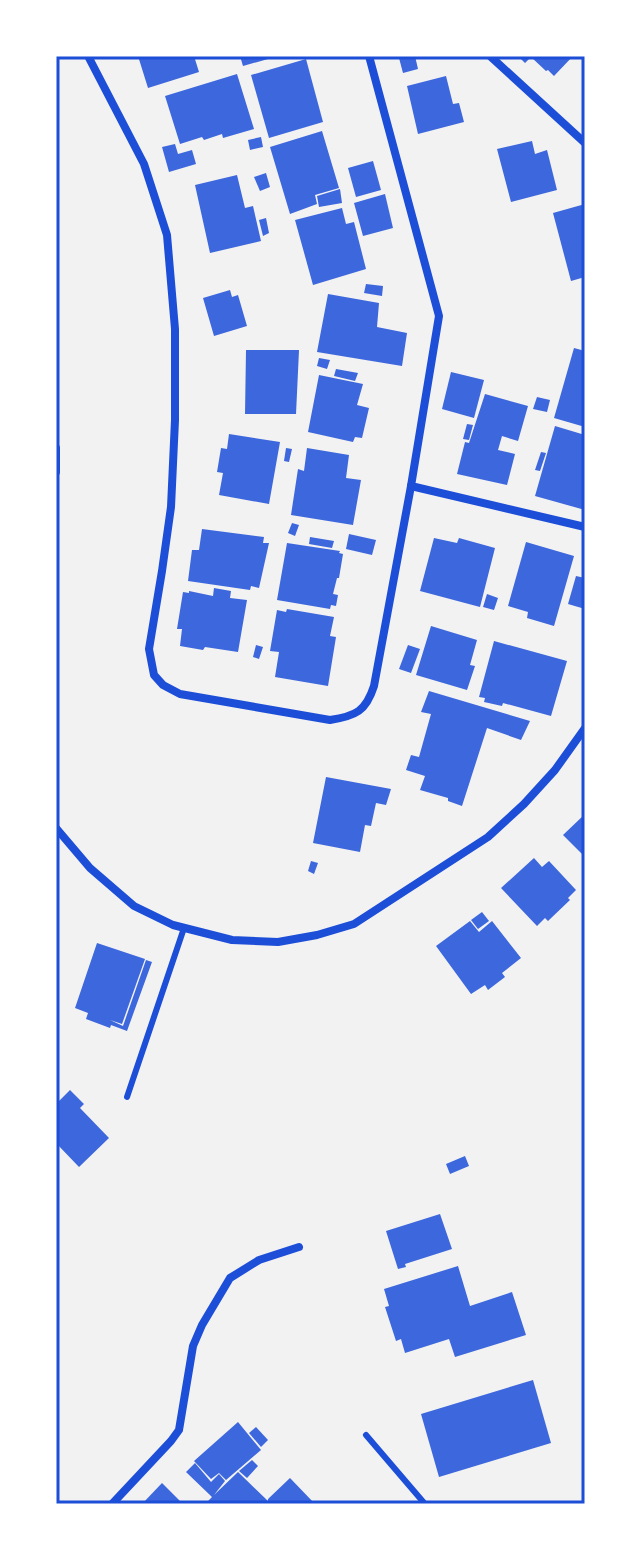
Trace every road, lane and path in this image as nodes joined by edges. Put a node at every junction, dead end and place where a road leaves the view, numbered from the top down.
1 (88, 56) edge
2 (369, 56) edge
3 (490, 56) edge
4 (585, 143) edge
5 (56, 448) edge
6 (56, 472) edge
7 (411, 486) junction
8 (585, 527) edge
9 (585, 728) edge
10 (56, 828) edge
11 (184, 928) junction
12 (127, 1097) dead end
13 (299, 1247) dead end
14 (366, 1435) dead end
15 (112, 1504) edge
16 (425, 1504) edge

1 - 7 street
2 - 7 street
3 - 4 street
5 - 6 street
7 - 8 street
9 - 11 street
10 - 11 street
11 - 12 lane
13 - 15 street
14 - 16 lane

